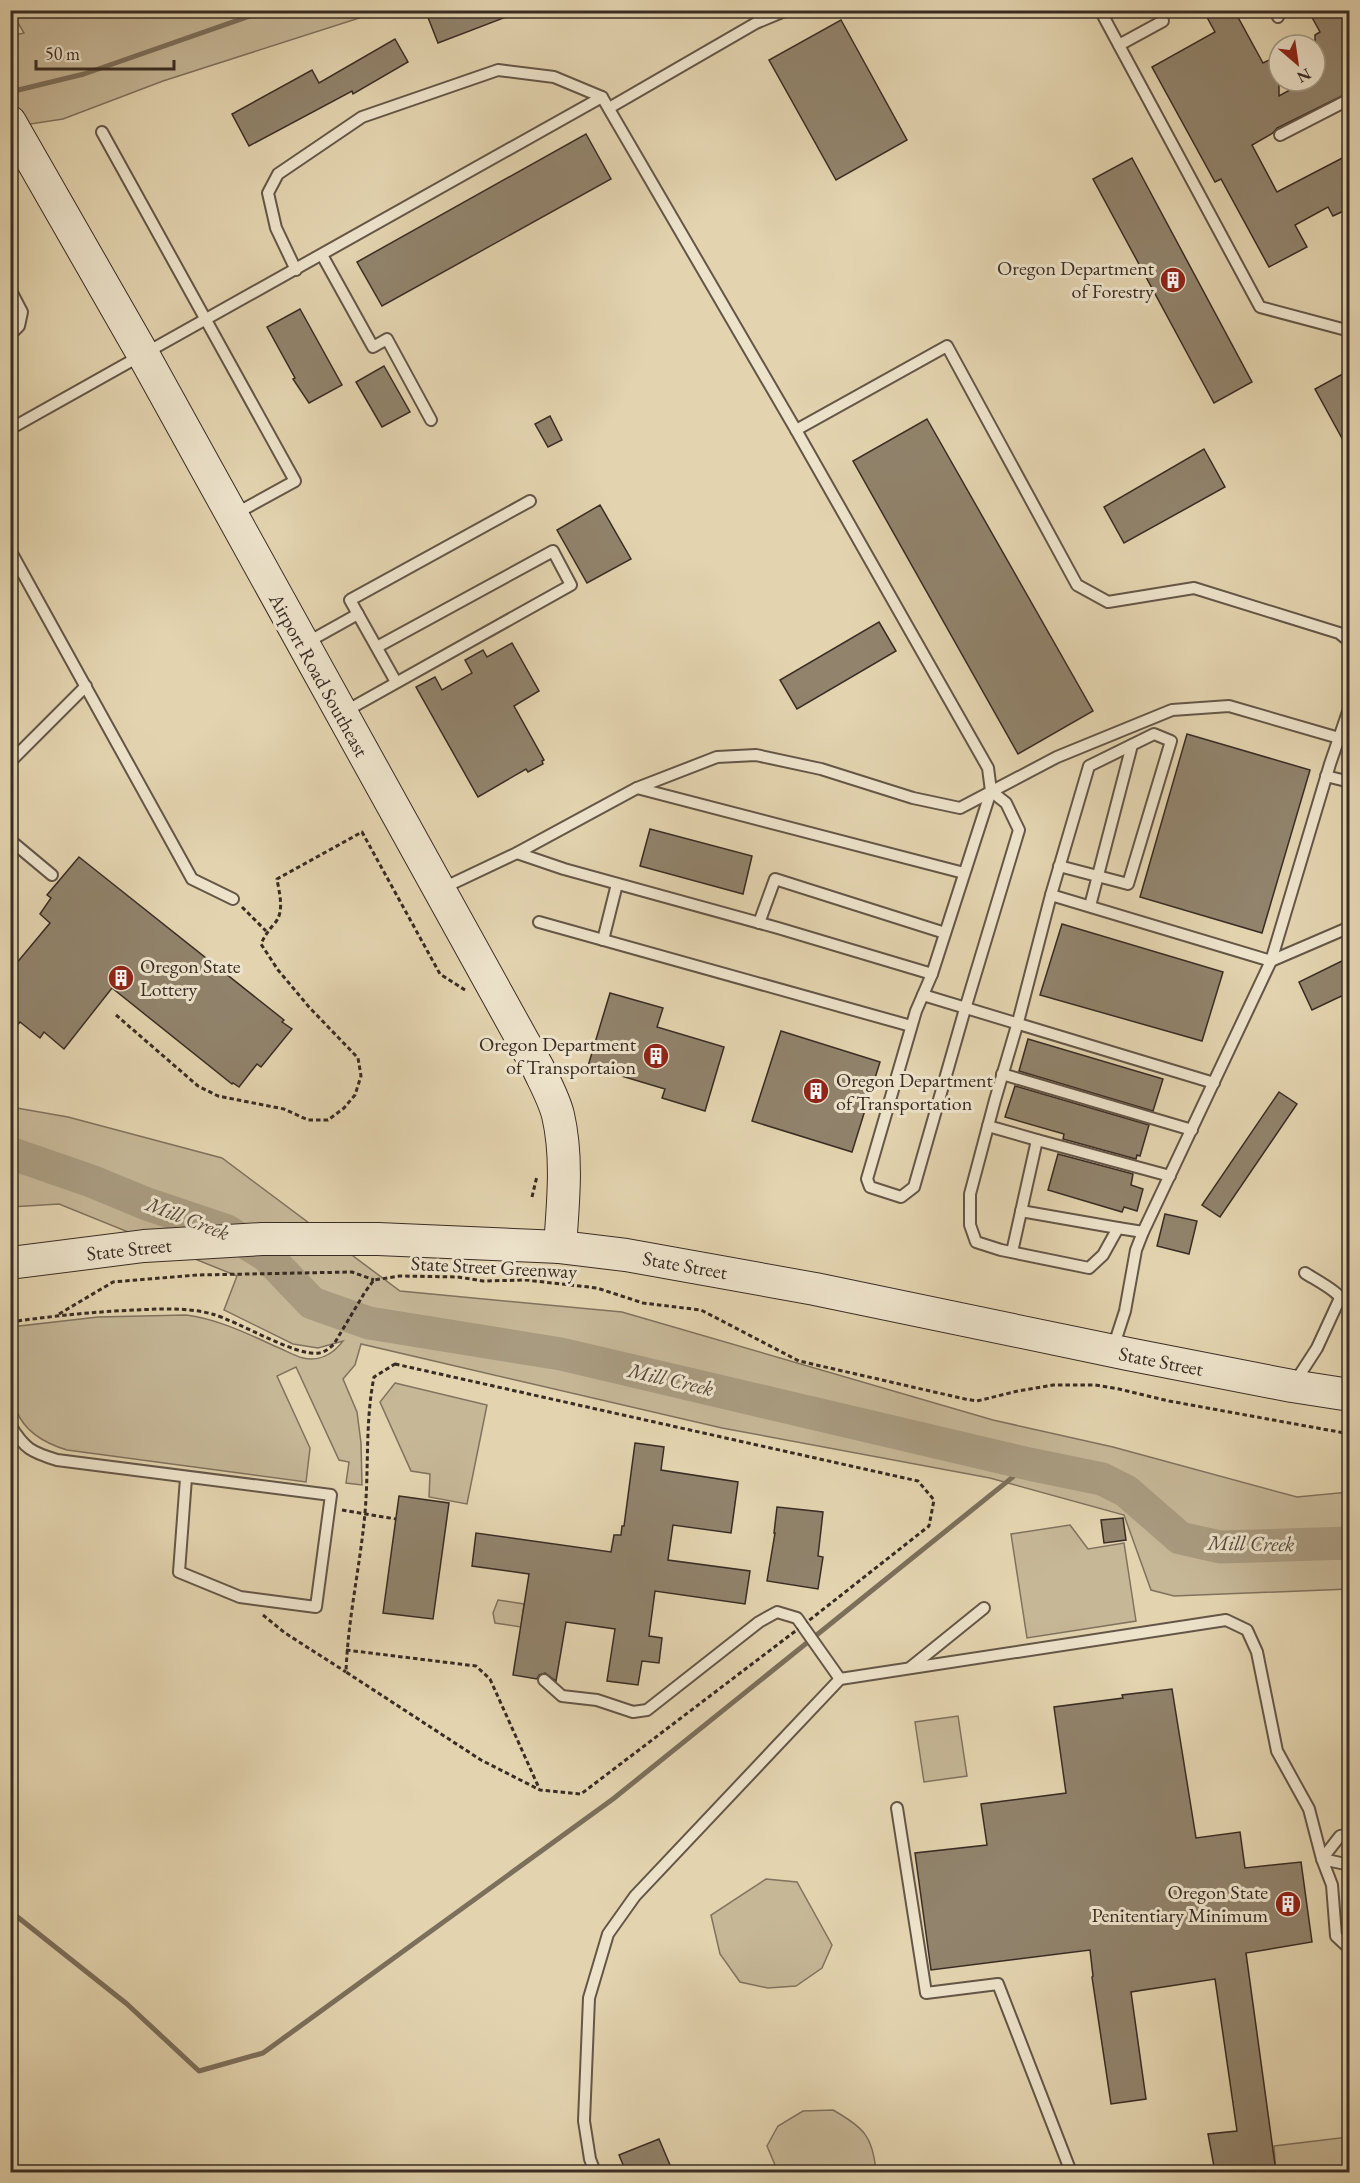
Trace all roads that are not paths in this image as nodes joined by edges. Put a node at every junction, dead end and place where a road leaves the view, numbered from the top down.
1 (787, 10) edge
2 (1100, 10) edge
3 (774, 13) edge
4 (1163, 21) dead end
5 (1119, 45) junction
6 (602, 97) junction
7 (1350, 99) edge
8 (609, 108) junction
9 (15, 130) edge
10 (102, 132) dead end
11 (1280, 135) dead end
12 (322, 255) junction
13 (296, 270) junction
14 (10, 289) edge
15 (206, 320) junction
16 (1350, 331) edge
17 (10, 335) edge
18 (144, 356) junction
19 (431, 420) dead end
20 (10, 429) edge
21 (796, 430) junction
22 (530, 501) dead end
23 (232, 516) junction
24 (10, 550) edge
25 (358, 614) junction
26 (1350, 642) edge
27 (302, 644) junction
28 (377, 647) junction
29 (396, 682) junction
30 (86, 686) junction
31 (1350, 706) edge
32 (341, 714) junction
33 (1339, 738) junction
34 (1132, 745) junction
35 (10, 762) edge
36 (1326, 776) junction
37 (1350, 782) edge
38 (637, 788) junction
39 (991, 791) junction
40 (10, 840) edge
41 (517, 853) junction
42 (1059, 866) junction
43 (964, 873) junction
44 (52, 875) dead end
45 (1098, 876) junction
46 (617, 884) junction
47 (439, 890) junction
48 (1051, 895) junction
49 (233, 899) road end
50 (1090, 906) junction
51 (539, 922) dead end
52 (759, 923) junction
53 (1350, 927) edge
54 (945, 933) junction
55 (603, 940) junction
56 (1271, 961) junction
57 (932, 974) junction
58 (923, 995) junction
59 (964, 1009) junction
60 (1018, 1022) junction
61 (911, 1026) junction
62 (1002, 1074) junction
63 (1214, 1083) junction
64 (988, 1126) junction
65 (1192, 1130) junction
66 (1037, 1140) junction
67 (1170, 1176) junction
68 (1021, 1211) junction
69 (1118, 1228) junction
70 (1143, 1232) junction
71 (560, 1247) junction
72 (1012, 1252) junction
73 (10, 1263) edge
74 (1305, 1273) dead end
75 (1340, 1298) junction
76 (1350, 1311) edge
77 (1112, 1351) junction
78 (1292, 1386) junction
79 (1350, 1395) edge
80 (10, 1425) edge
81 (186, 1478) junction
82 (984, 1608) dead end
83 (911, 1668) junction
84 (840, 1679) junction
85 (544, 1680) dead end
86 (897, 1808) dead end
87 (1350, 1834) edge
88 (1322, 1859) junction
89 (1350, 1865) edge
90 (1350, 1948) edge
91 (595, 2172) edge
92 (1071, 2172) edge

1 - 3 lane
2 - 5 lane
3 - 8 lane
4 - 5 lane
5 - 16 lane
6 - 8 lane
6 - 12 lane
6 - 13 lane
7 - 11 lane
8 - 21 lane
9 - 18 main road, Airport Road Southeast
10 - 15 lane
12 - 13 lane
12 - 19 lane
13 - 15 lane
14 - 17 lane
15 - 18 lane
15 - 23 lane
18 - 20 lane
18 - 23 main road, Airport Road Southeast
21 - 26 lane
21 - 39 lane
22 - 25 lane
23 - 27 main road, Airport Road Southeast
24 - 30 lane
25 - 27 lane
25 - 28 lane
27 - 32 main road, Airport Road Southeast
28 - 29 lane
28 - 29 lane
29 - 32 lane
30 - 35 lane
30 - 49 lane
31 - 33 lane
32 - 47 main road, Airport Road Southeast
33 - 36 lane
33 - 39 lane
34 - 42 lane
34 - 45 lane
34 - 45 lane
36 - 37 lane
36 - 56 lane
38 - 39 lane
38 - 41 lane
38 - 43 lane
39 - 43 lane
39 - 59 lane
40 - 44 lane
41 - 46 lane
41 - 47 lane
42 - 45 lane
42 - 48 lane
43 - 54 lane
45 - 50 lane
46 - 52 lane
46 - 55 lane
47 - 71 main road, Airport Road Southeast
48 - 50 lane
48 - 60 lane
50 - 56 lane
51 - 55 lane
52 - 54 lane
52 - 57 lane
53 - 56 lane
54 - 57 lane
55 - 61 lane
56 - 63 lane
57 - 58 lane
58 - 59 lane
58 - 61 lane
59 - 60 lane
59 - 61 lane
60 - 62 lane
60 - 63 lane
62 - 64 lane
62 - 65 lane
63 - 65 lane
64 - 66 lane
64 - 72 lane
65 - 67 lane
66 - 67 lane
66 - 68 lane
67 - 70 lane
68 - 69 lane
68 - 72 lane
69 - 70 lane
69 - 72 lane
70 - 77 lane
71 - 73 main road, State Street
71 - 77 main road, State Street
74 - 75 lane
75 - 76 lane
75 - 78 lane
77 - 78 main road, State Street
78 - 79 main road, State Street
80 - 81 lane
81 - 81 lane
82 - 83 lane
83 - 84 lane
83 - 88 lane
84 - 85 lane
84 - 91 lane
86 - 92 lane
87 - 88 lane
88 - 89 lane
88 - 90 lane

